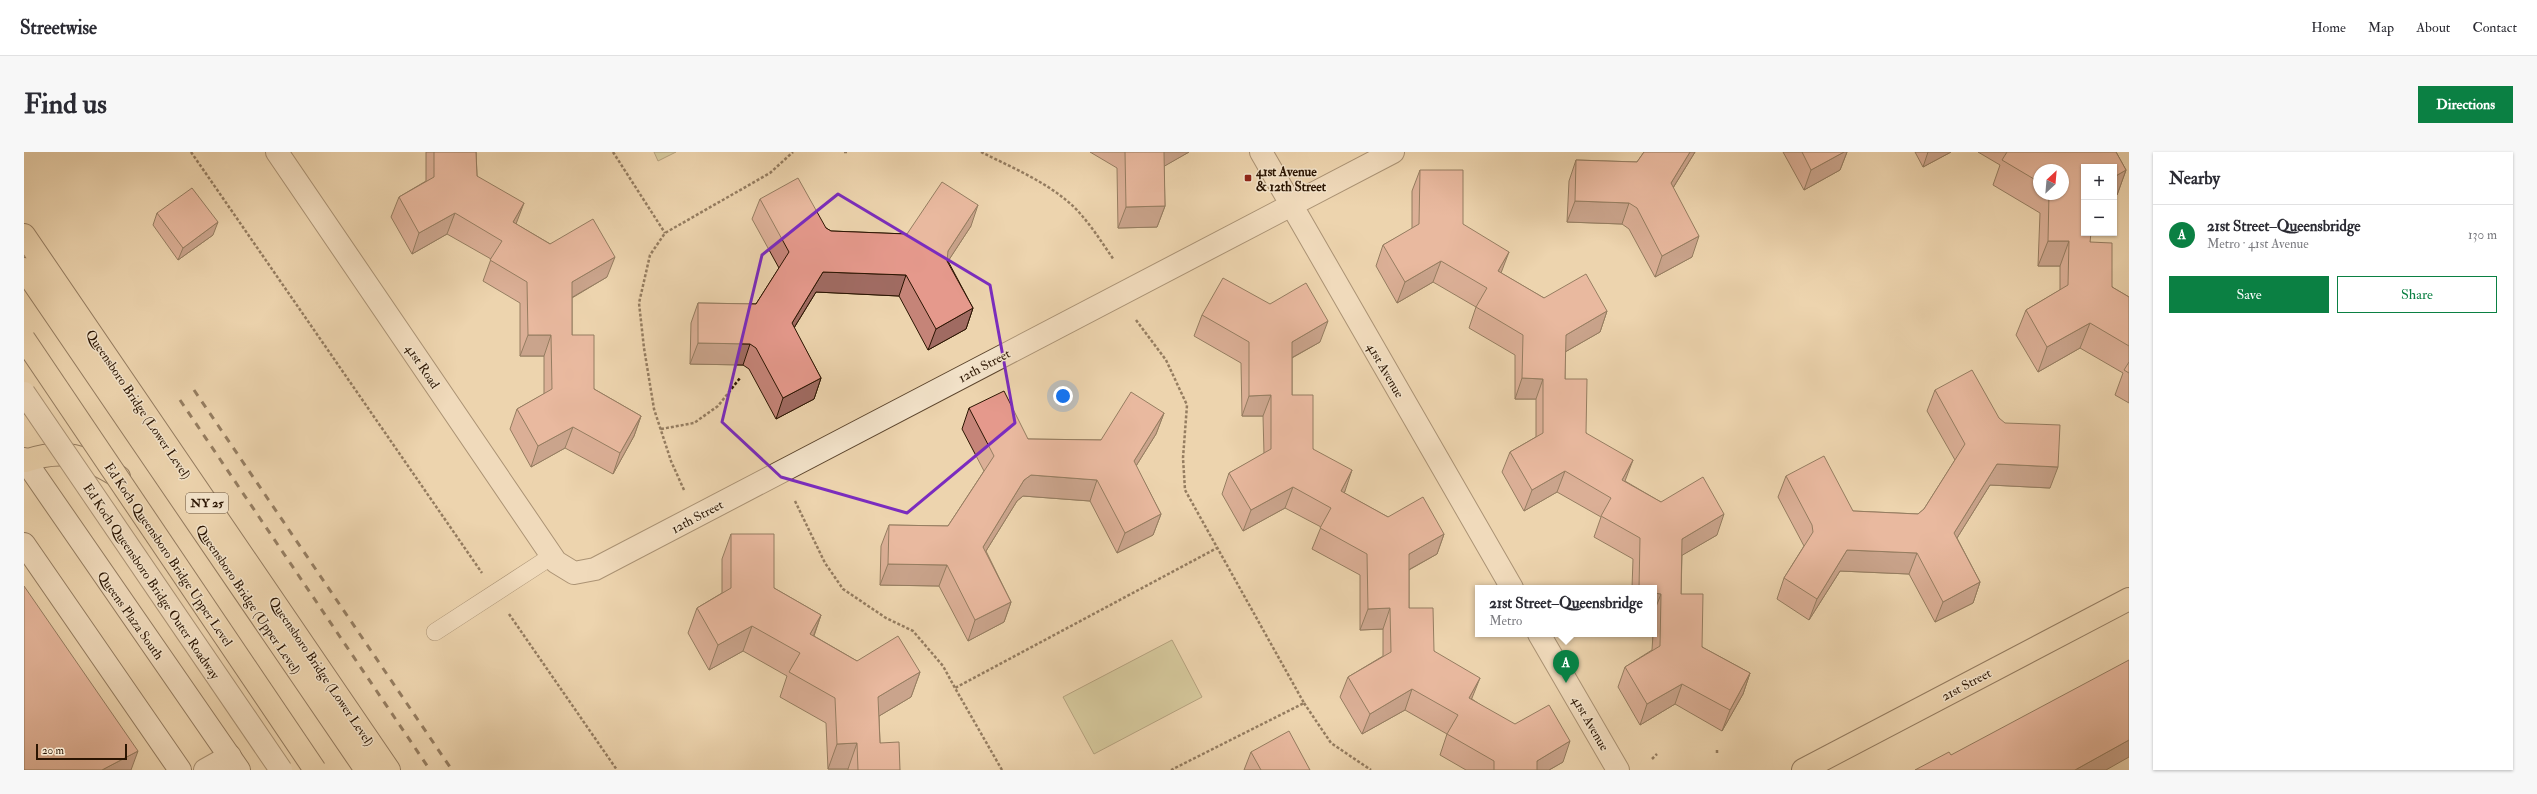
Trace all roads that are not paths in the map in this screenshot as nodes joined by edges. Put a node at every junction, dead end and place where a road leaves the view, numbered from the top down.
1 (277, 152) edge
2 (1261, 152) edge
3 (1393, 152) edge
4 (1291, 205) junction
5 (24, 235) edge
6 (24, 268) edge
7 (24, 339) edge
8 (24, 356) edge
9 (24, 393) edge
10 (24, 461) edge
11 (24, 544) edge
12 (552, 556) junction
13 (574, 573) joint
14 (1510, 585) edge
15 (2129, 599) edge
16 (435, 632) dead end
17 (1541, 637) edge
18 (234, 763) edge
19 (180, 770) edge
20 (205, 770) edge
21 (281, 770) edge
22 (306, 770) edge
23 (315, 770) edge
24 (326, 770) edge
25 (366, 770) edge
26 (389, 770) edge
27 (1618, 770) edge
28 (1803, 770) edge

1 - 12 street, 41st Road
2 - 4 street, 41st Avenue
3 - 4 street, 12th Street
4 - 13 street, 12th Street
4 - 14 street, 41st Avenue
5 - 26 main road, Queensboro Bridge (Lower Level) / NY 25
6 - 25 main road, Queensboro Bridge (Upper Level)
7 - 23 main road, Ed Koch Queensboro Bridge Upper Level, bridge
8 - 22 main road
9 - 21 street, Ed Koch Queensboro Bridge Outer Roadway, bridge
10 - 18 street, Queens Plaza South
10 - 24 main road
11 - 19 street
12 - 13 street, 41st Road
12 - 16 lane
15 - 28 main road, 21st Street
17 - 27 street, 41st Avenue
18 - 20 street

